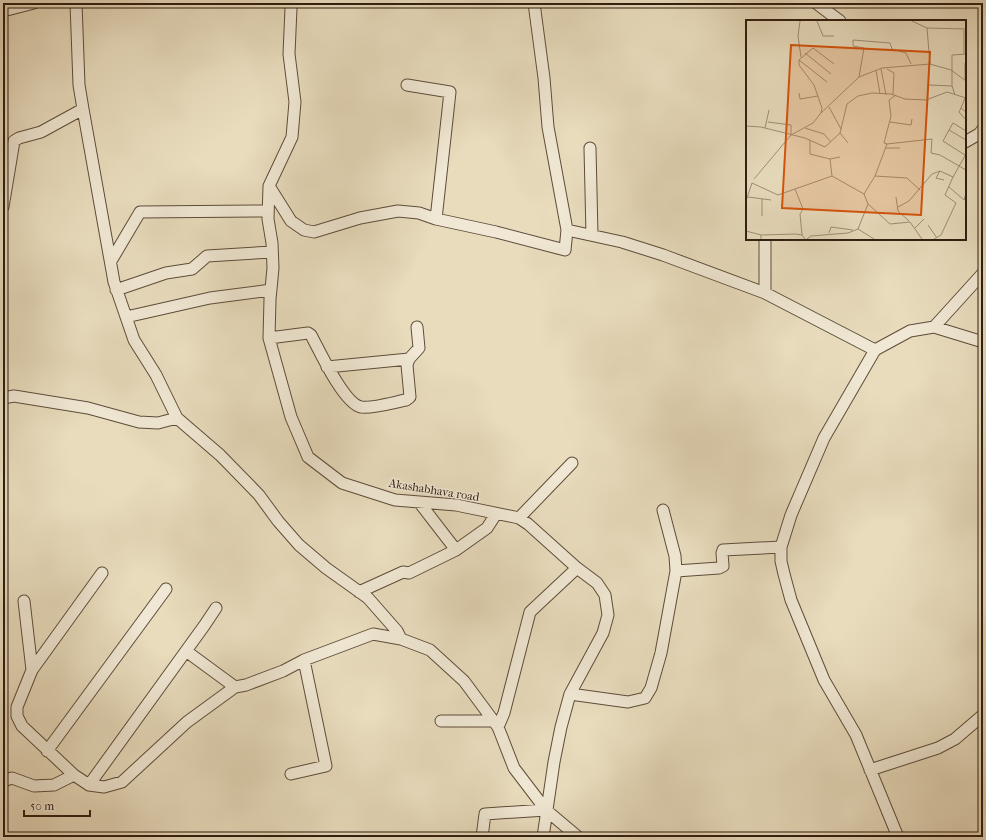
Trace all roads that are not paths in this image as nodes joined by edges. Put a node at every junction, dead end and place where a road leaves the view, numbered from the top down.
1 (34, 3) edge
2 (76, 3) edge
3 (289, 3) edge
4 (534, 3) edge
5 (816, 3) edge
6 (3, 11) edge
7 (834, 19) edge
8 (407, 85) dead end
9 (83, 109) junction
10 (983, 129) edge
11 (966, 141) edge
12 (590, 148) dead end
13 (269, 186) junction
14 (3, 207) edge
15 (268, 211) junction
16 (436, 219) junction
17 (567, 230) junction
18 (592, 236) junction
19 (765, 240) edge
20 (272, 252) junction
21 (110, 261) junction
22 (983, 273) edge
23 (116, 290) junction
24 (271, 290) junction
25 (765, 293) junction
26 (126, 317) junction
27 (417, 327) dead end
28 (934, 327) junction
29 (269, 338) junction
30 (983, 342) edge
31 (875, 350) junction
32 (409, 359) junction
33 (328, 367) junction
34 (3, 398) edge
35 (176, 418) junction
36 (572, 463) dead end
37 (419, 502) junction
38 (663, 510) dead end
39 (496, 514) junction
40 (519, 518) junction
41 (781, 548) junction
42 (456, 550) junction
43 (577, 568) junction
44 (676, 571) junction
45 (102, 573) dead end
46 (166, 589) dead end
47 (359, 592) junction
48 (24, 601) dead end
49 (216, 608) dead end
50 (401, 639) junction
51 (186, 651) junction
52 (304, 660) junction
53 (32, 670) junction
54 (235, 687) junction
55 (570, 694) junction
56 (983, 715) edge
57 (441, 721) dead end
58 (495, 724) junction
59 (48, 751) junction
60 (870, 770) junction
61 (290, 774) dead end
62 (74, 775) junction
63 (3, 781) edge
64 (89, 785) junction
65 (546, 810) junction
66 (482, 837) edge
67 (543, 837) edge
68 (578, 837) edge
69 (898, 837) edge

1 - 6 street
2 - 9 street
3 - 13 street, Akashabhava road
4 - 17 street
5 - 7 street
8 - 16 street
9 - 14 street
9 - 21 street
10 - 11 street
12 - 18 street
13 - 15 street, Akashabhava road
13 - 16 street
15 - 20 street, Akashabhava road
15 - 21 street
16 - 17 street
17 - 18 street
18 - 25 street
19 - 25 street
20 - 23 street
20 - 24 street, Akashabhava road
21 - 23 street
22 - 28 street
23 - 26 street
24 - 26 street
24 - 29 street, Akashabhava road
25 - 31 street
26 - 35 street
27 - 32 street
28 - 30 street
28 - 31 street
29 - 33 street
29 - 37 street, Akashabhava road
31 - 41 street
32 - 33 street
32 - 33 street
34 - 35 street
35 - 47 street
36 - 40 street
37 - 39 street, Akashabhava road
37 - 42 street
38 - 44 street
39 - 40 street, Akashabhava road
39 - 42 street
40 - 43 street, Akashabhava road
41 - 44 street
41 - 60 street
42 - 47 street
43 - 55 street, Akashabhava road
43 - 58 street
44 - 55 street
45 - 53 street
46 - 59 street
47 - 50 street
48 - 53 street
49 - 51 street
50 - 52 street
50 - 58 street
51 - 54 street
51 - 64 street
52 - 54 street
52 - 61 street
53 - 59 street
54 - 64 street
55 - 65 street, Akashabhava road
56 - 60 street
57 - 58 street
58 - 65 street
59 - 62 street
60 - 69 street
62 - 63 street
62 - 64 street
65 - 66 street
65 - 67 street, Akashabhava road
65 - 68 street

